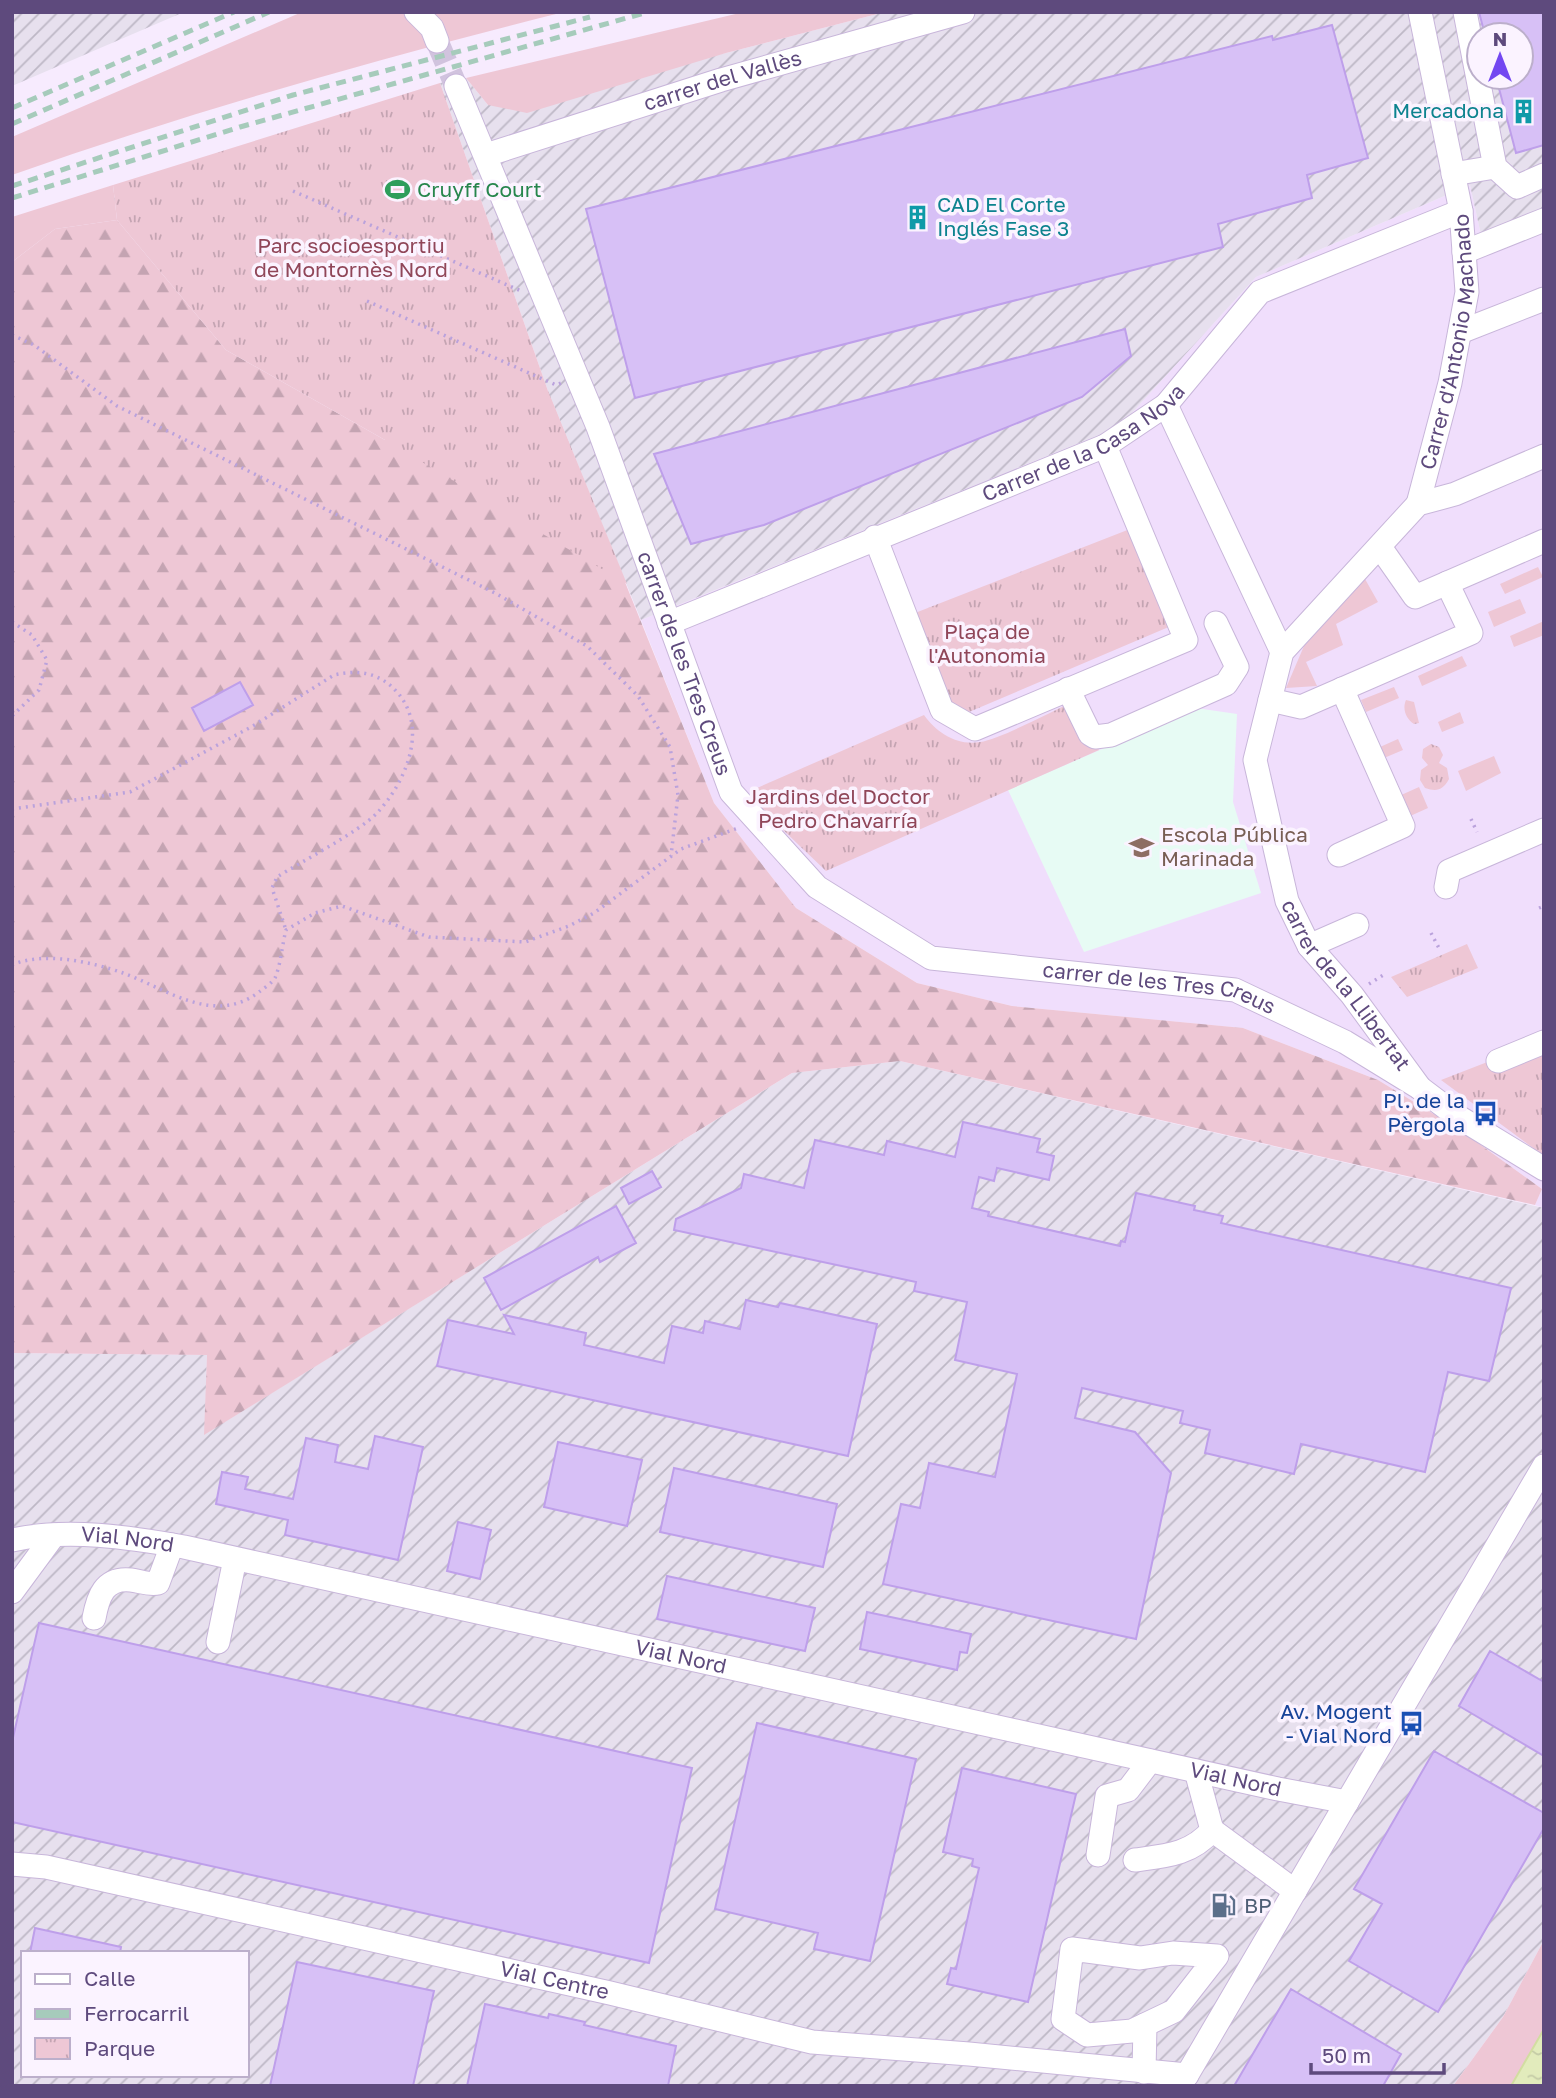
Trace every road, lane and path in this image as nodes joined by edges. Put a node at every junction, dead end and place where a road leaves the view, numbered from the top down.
1 (416, 12) edge
2 (963, 12) edge
3 (1420, 12) edge
4 (1465, 12) edge
5 (437, 41) tunnel mouth
6 (456, 86) tunnel mouth
7 (486, 155) junction
8 (1495, 167) junction
9 (1453, 174) junction
10 (1544, 175) edge
11 (293, 191) dead end
12 (1461, 211) junction
13 (1544, 220) edge
14 (1464, 252) junction
15 (539, 283) junction
16 (1544, 299) edge
17 (367, 301) dead end
18 (1460, 332) junction
19 (12, 335) edge
20 (577, 376) junction
21 (1166, 405) junction
22 (1105, 446) junction
23 (1544, 456) edge
24 (1418, 504) junction
25 (875, 537) junction
26 (1544, 541) edge
27 (1380, 547) junction
28 (1447, 583) junction
29 (12, 622) edge
30 (669, 623) junction
31 (1216, 623) dead end
32 (1282, 652) junction
33 (1068, 690) junction
34 (1342, 690) junction
35 (1270, 700) junction
36 (12, 716) edge
37 (12, 809) edge
38 (1471, 819) dead end
39 (758, 822) junction
40 (1544, 830) edge
41 (1477, 832) dead end
42 (1339, 855) dead end
43 (671, 856) junction
44 (1446, 887) dead end
45 (1357, 925) dead end
46 (286, 930) junction
47 (1431, 933) dead end
48 (1309, 946) junction
49 (1440, 950) dead end
50 (12, 965) edge
51 (1544, 1042) edge
52 (1498, 1061) dead end
53 (1420, 1088) junction
54 (1544, 1169) edge
55 (1544, 1466) edge
56 (54, 1535) junction
57 (12, 1540) edge
58 (172, 1545) junction
59 (235, 1559) junction
60 (12, 1592) edge
61 (94, 1618) dead end
62 (218, 1642) dead end
63 (1150, 1761) junction
64 (1196, 1771) junction
65 (1347, 1802) junction
66 (1212, 1830) junction
67 (1097, 1855) dead end
68 (1135, 1860) dead end
69 (12, 1864) edge
70 (1294, 1891) junction
71 (1198, 1980) junction
72 (1232, 1999) junction
73 (1145, 2025) junction
74 (1102, 2034) junction
75 (1100, 2068) junction
76 (1144, 2072) junction
77 (1184, 2082) edge

1 - 5 street
2 - 7 street, carrer del Vallès
3 - 9 street, Carrer d'Antonio Machado
4 - 8 street
6 - 7 street, carrer de les Tres Creus
7 - 15 street, carrer de les Tres Creus
8 - 9 street
8 - 10 street
9 - 12 street, Carrer d'Antonio Machado
11 - 15 path
12 - 14 street, Carrer d'Antonio Machado
12 - 21 street, Carrer de la Casa Nova
13 - 14 street
14 - 18 street, Carrer d'Antonio Machado
15 - 20 street, carrer de les Tres Creus
16 - 18 street
17 - 20 path
18 - 24 street, Carrer d'Antonio Machado
19 - 43 path
20 - 30 street, carrer de les Tres Creus
21 - 22 street, Carrer de la Casa Nova
21 - 32 street
22 - 25 street, Carrer de la Casa Nova
22 - 33 street
23 - 24 street
24 - 27 street, carrer de la Llibertat
25 - 30 street, Carrer de la Casa Nova
25 - 33 street
26 - 28 street
27 - 28 street
27 - 32 street, carrer de la Llibertat
28 - 34 street
29 - 36 path
30 - 39 street, carrer de les Tres Creus
31 - 33 street
32 - 35 street, carrer de la Llibertat
34 - 35 street
34 - 42 street
35 - 48 street, carrer de la Llibertat
37 - 46 path
38 - 41 path
39 - 43 path
39 - 53 street, carrer de les Tres Creus
40 - 44 street
43 - 46 path
45 - 48 street
46 - 50 path
47 - 49 path
48 - 53 street, carrer de la Llibertat
51 - 52 street
53 - 54 street, carrer de la Llibertat
55 - 65 street
56 - 57 street, Vial Nord
56 - 58 street, Vial Nord
56 - 60 street
58 - 59 street, Vial Nord
58 - 61 street
59 - 62 street
59 - 63 street, Vial Nord
63 - 64 street, Vial Nord
63 - 67 street
64 - 65 street, Vial Nord
64 - 66 street
65 - 70 street
66 - 68 street
66 - 70 street
69 - 75 street, Vial Centre
70 - 72 street
71 - 72 street
71 - 73 street
71 - 74 street
72 - 77 street
73 - 74 street
73 - 76 street
74 - 75 street
75 - 76 street, Vial Centre
76 - 77 street, Vial Centre

